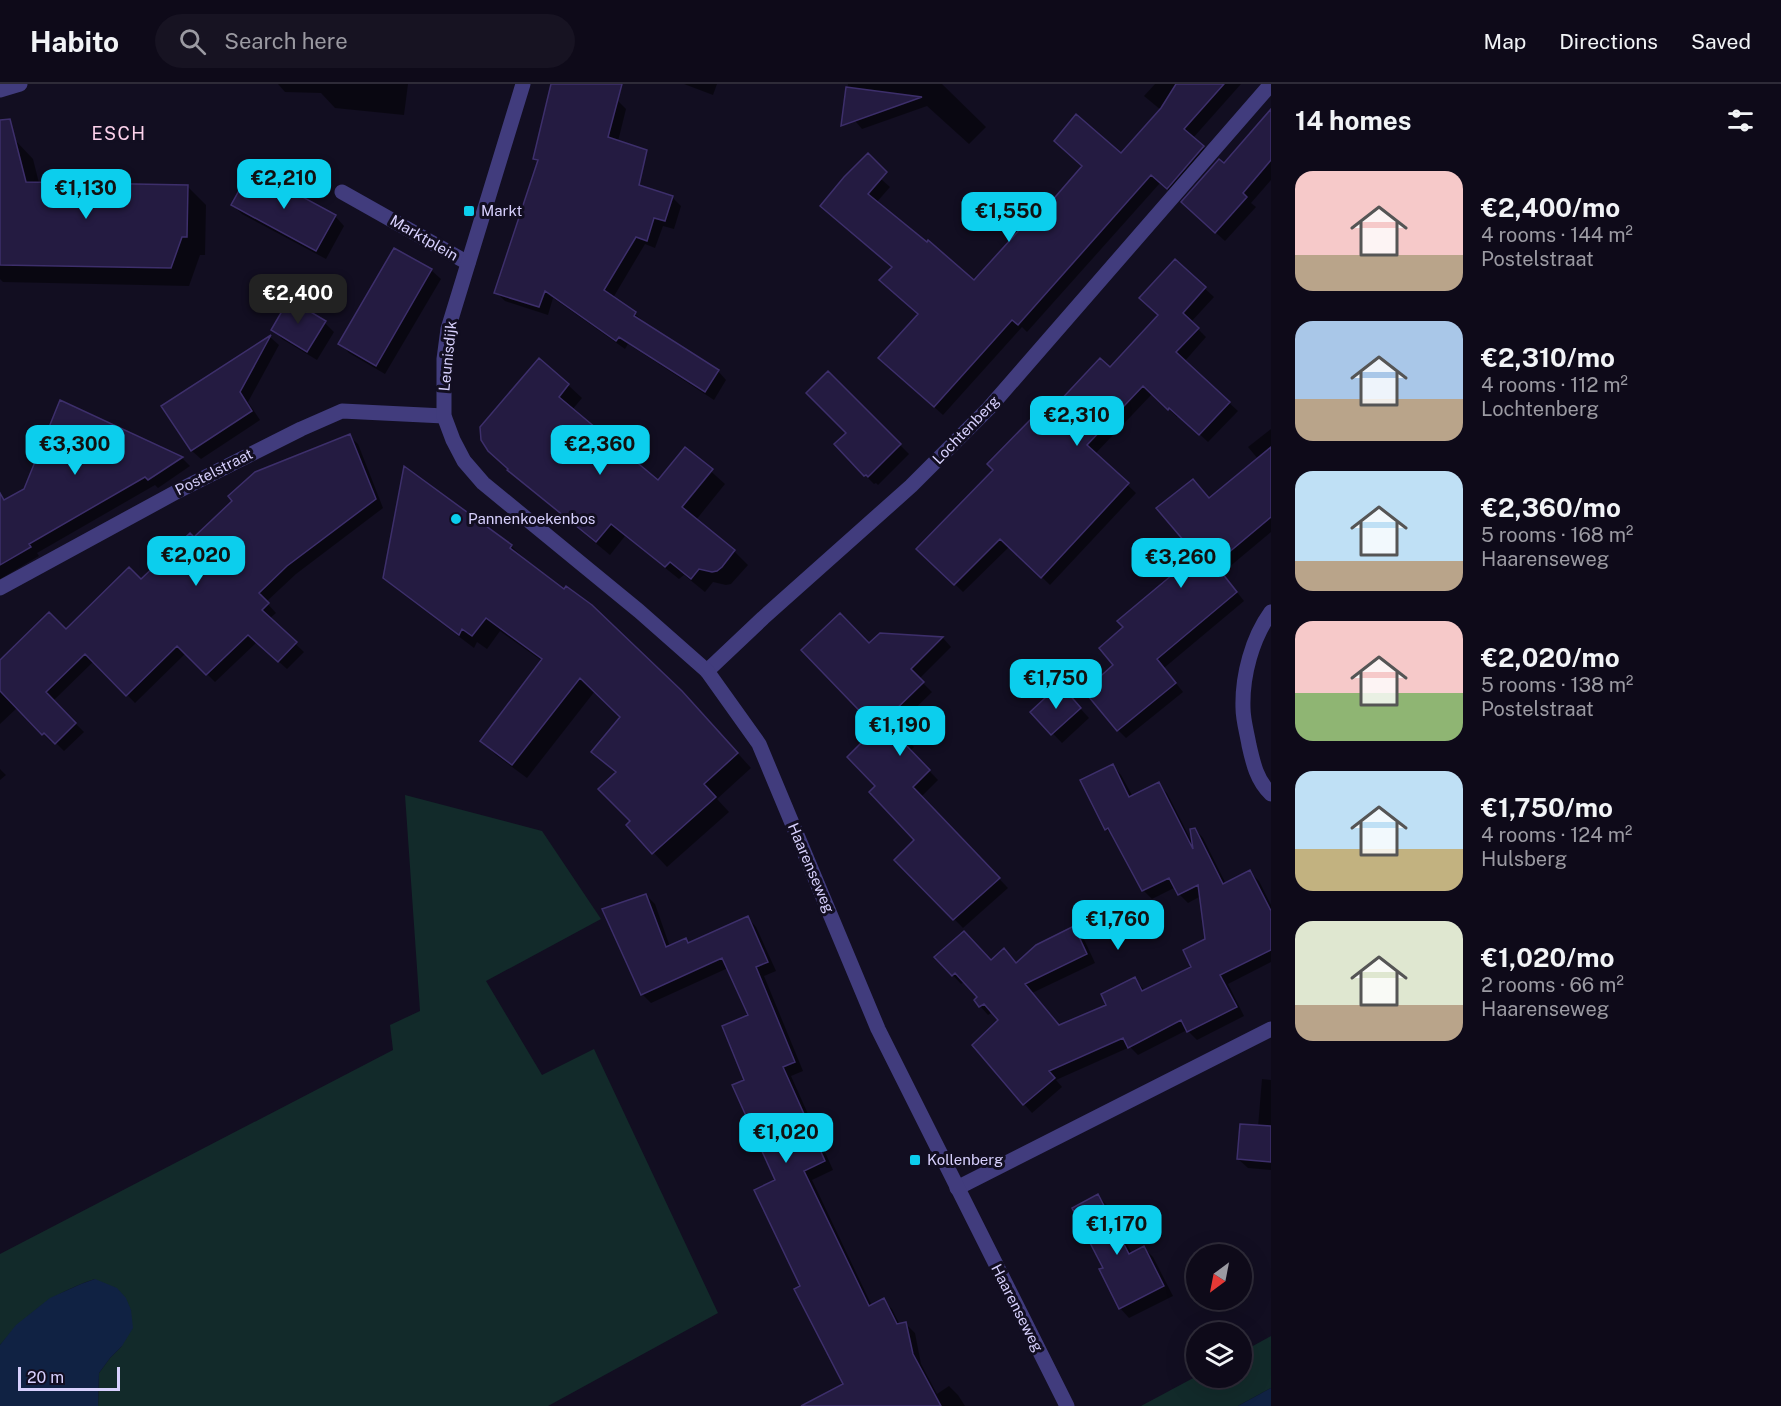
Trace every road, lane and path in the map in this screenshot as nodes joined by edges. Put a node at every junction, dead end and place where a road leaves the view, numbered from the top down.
1 (20, 84) edge
2 (523, 84) edge
3 (1270, 84) edge
4 (0, 90) edge
5 (342, 192) dead end
6 (468, 263) junction
7 (444, 416) junction
8 (0, 588) edge
9 (1271, 612) edge
10 (707, 671) junction
11 (1271, 794) edge
12 (1271, 1029) edge
13 (957, 1188) junction
14 (1066, 1406) edge

1 - 4 street
2 - 6 street, Marktplein
3 - 10 street, Lochtenberg
5 - 6 street, Marktplein
6 - 7 street, Leunisdijk
7 - 8 street, Postelstraat
7 - 10 street, Haarenseweg
9 - 11 street
10 - 13 street, Haarenseweg
12 - 13 street
13 - 14 street, Haarenseweg

